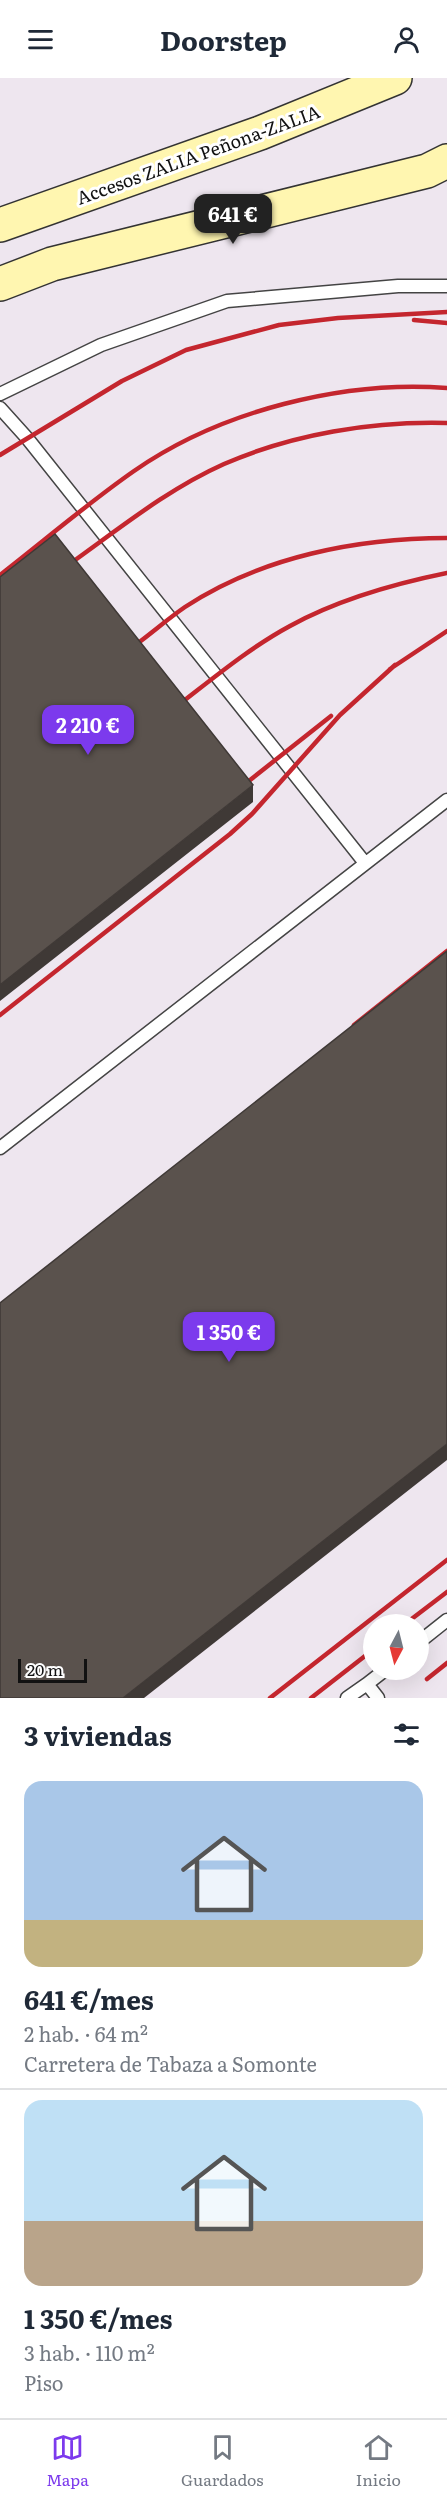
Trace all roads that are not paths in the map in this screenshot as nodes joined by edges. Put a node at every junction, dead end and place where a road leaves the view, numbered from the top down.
1 (395, 78) edge
2 (447, 161) edge
3 (10, 221) edge
4 (0, 284) edge
5 (447, 286) edge
6 (0, 394) edge
7 (0, 408) edge
8 (447, 800) edge
9 (365, 862) junction
10 (0, 1148) edge
11 (447, 1620) edge
12 (429, 1634) edge
13 (372, 1680) edge
14 (367, 1684) junction
15 (348, 1698) edge
16 (378, 1698) edge

1 - 3 street, Accesos ZALIA Peñona-ZALIA
2 - 4 street
5 - 6 lane
7 - 9 lane
8 - 9 lane
9 - 10 lane
11 - 12 lane
13 - 14 lane
14 - 15 lane
14 - 16 lane

